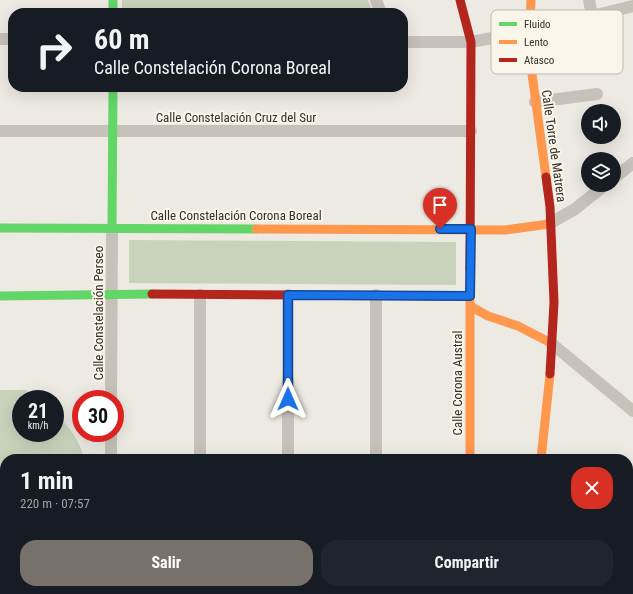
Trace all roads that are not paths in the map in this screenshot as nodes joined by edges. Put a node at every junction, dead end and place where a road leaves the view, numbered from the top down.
1 (460, 0) edge
2 (531, 0) edge
3 (589, 0) edge
4 (633, 6) edge
5 (530, 10) edge
6 (591, 10) edge
7 (617, 10) edge
8 (491, 38) edge
9 (408, 42) edge
10 (471, 42) junction
11 (532, 74) edge
12 (113, 92) edge
13 (597, 94) dead end
14 (535, 102) junction
15 (0, 131) edge
16 (113, 131) junction
17 (471, 131) junction
18 (633, 163) edge
19 (621, 172) edge
20 (597, 192) edge
21 (549, 224) junction
22 (0, 228) edge
23 (112, 228) junction
24 (471, 229) junction
25 (112, 294) junction
26 (200, 295) junction
27 (288, 295) junction
28 (376, 295) junction
29 (0, 296) edge
30 (470, 296) junction
31 (470, 306) junction
32 (551, 343) junction
33 (111, 390) edge
34 (633, 411) edge
35 (111, 442) edge
36 (111, 454) edge
37 (200, 454) edge
38 (288, 454) edge
39 (376, 454) edge
40 (470, 454) edge
41 (542, 454) edge

1 - 10 street, Calle Corona Austral
2 - 5 street, Calle Torre de Matrera
3 - 6 street
4 - 7 street
8 - 10 street
9 - 10 street
10 - 17 street, Calle Corona Austral
11 - 14 street, Calle Torre de Matrera
12 - 16 street
13 - 14 street
14 - 21 street, Calle Torre de Matrera
15 - 16 street, Calle Constelación Cruz del Sur
16 - 17 street, Calle Constelación Cruz del Sur
16 - 23 street
17 - 24 street, Calle Corona Austral
18 - 19 street
20 - 21 street
21 - 24 street, Calle Constelación Corona Boreal
21 - 32 street, Calle Torre de Matrera
22 - 23 street, Calle Constelación Corona Boreal
23 - 24 street, Calle Constelación Corona Boreal
23 - 25 street, Calle Constelación Perseo
24 - 30 street, Calle Corona Austral
25 - 26 street
25 - 29 street
25 - 33 street, Calle Constelación Perseo
26 - 27 street
26 - 37 street
27 - 28 street
27 - 38 street
28 - 30 street
28 - 39 street
30 - 31 street, Calle Corona Austral
31 - 32 street
31 - 40 street, Calle Corona Austral
32 - 34 street
32 - 41 street
35 - 36 street

